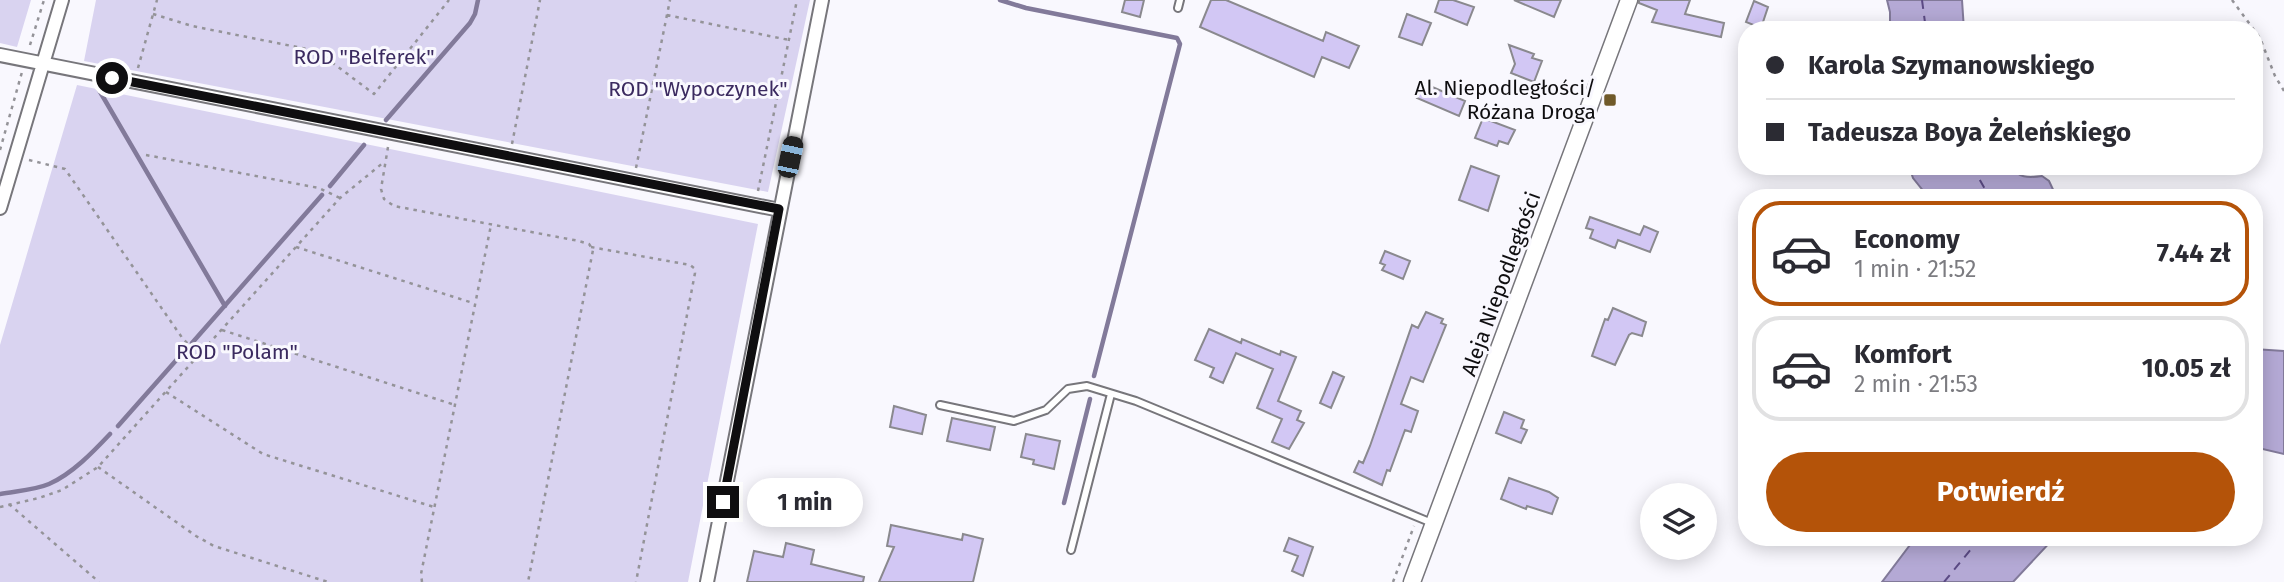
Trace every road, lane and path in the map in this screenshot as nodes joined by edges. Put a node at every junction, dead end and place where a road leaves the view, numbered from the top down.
1 (62, 0) edge
2 (157, 0) edge
3 (449, 0) edge
4 (540, 0) edge
5 (670, 0) edge
6 (797, 0) edge
7 (822, 0) edge
8 (1629, 0) edge
9 (2232, 0) edge
10 (153, 14) junction
11 (667, 15) junction
12 (2247, 21) edge
13 (789, 40) junction
14 (2263, 45) edge
15 (0, 55) edge
16 (43, 65) junction
17 (137, 72) dead end
18 (2284, 91) edge
19 (512, 144) dead end
20 (387, 148) dead end
21 (146, 155) dead end
22 (15, 157) junction
23 (384, 162) junction
24 (636, 168) dead end
25 (758, 190) dead end
26 (340, 198) junction
27 (0, 208) edge
28 (779, 209) junction
29 (491, 224) junction
30 (296, 247) junction
31 (591, 247) junction
32 (474, 303) junction
33 (222, 330) junction
34 (199, 355) junction
35 (166, 392) junction
36 (1111, 394) junction
37 (455, 405) junction
38 (940, 405) dead end
39 (98, 467) junction
40 (9, 504) junction
41 (0, 507) edge
42 (435, 507) junction
43 (1434, 524) junction
44 (1071, 550) dead end
45 (99, 582) edge
46 (328, 582) edge
47 (422, 582) edge
48 (528, 582) edge
49 (636, 582) edge
50 (707, 582) edge
51 (1412, 582) edge

1 - 16 street
2 - 10 path
3 - 10 path
4 - 19 path
5 - 11 path
6 - 13 path
7 - 28 street
8 - 43 street, Aleja Niepodległości
9 - 12 path
10 - 17 path
11 - 13 path
11 - 24 path
13 - 25 path
14 - 18 path
15 - 16 street
16 - 22 street
16 - 28 street
20 - 23 path
21 - 26 path
22 - 27 street
22 - 34 path
23 - 26 path
23 - 29 path
26 - 30 path
28 - 50 street
29 - 31 path
29 - 32 path
30 - 32 path
30 - 33 path
31 - 48 path
31 - 49 path
32 - 37 path
33 - 34 path
33 - 37 path
34 - 35 path
35 - 39 path
35 - 42 path
36 - 38 lane
36 - 43 lane
36 - 44 lane
37 - 42 path
39 - 40 path
39 - 46 path
40 - 41 path
40 - 45 path
42 - 47 path
43 - 51 street, Aleja Niepodległości

